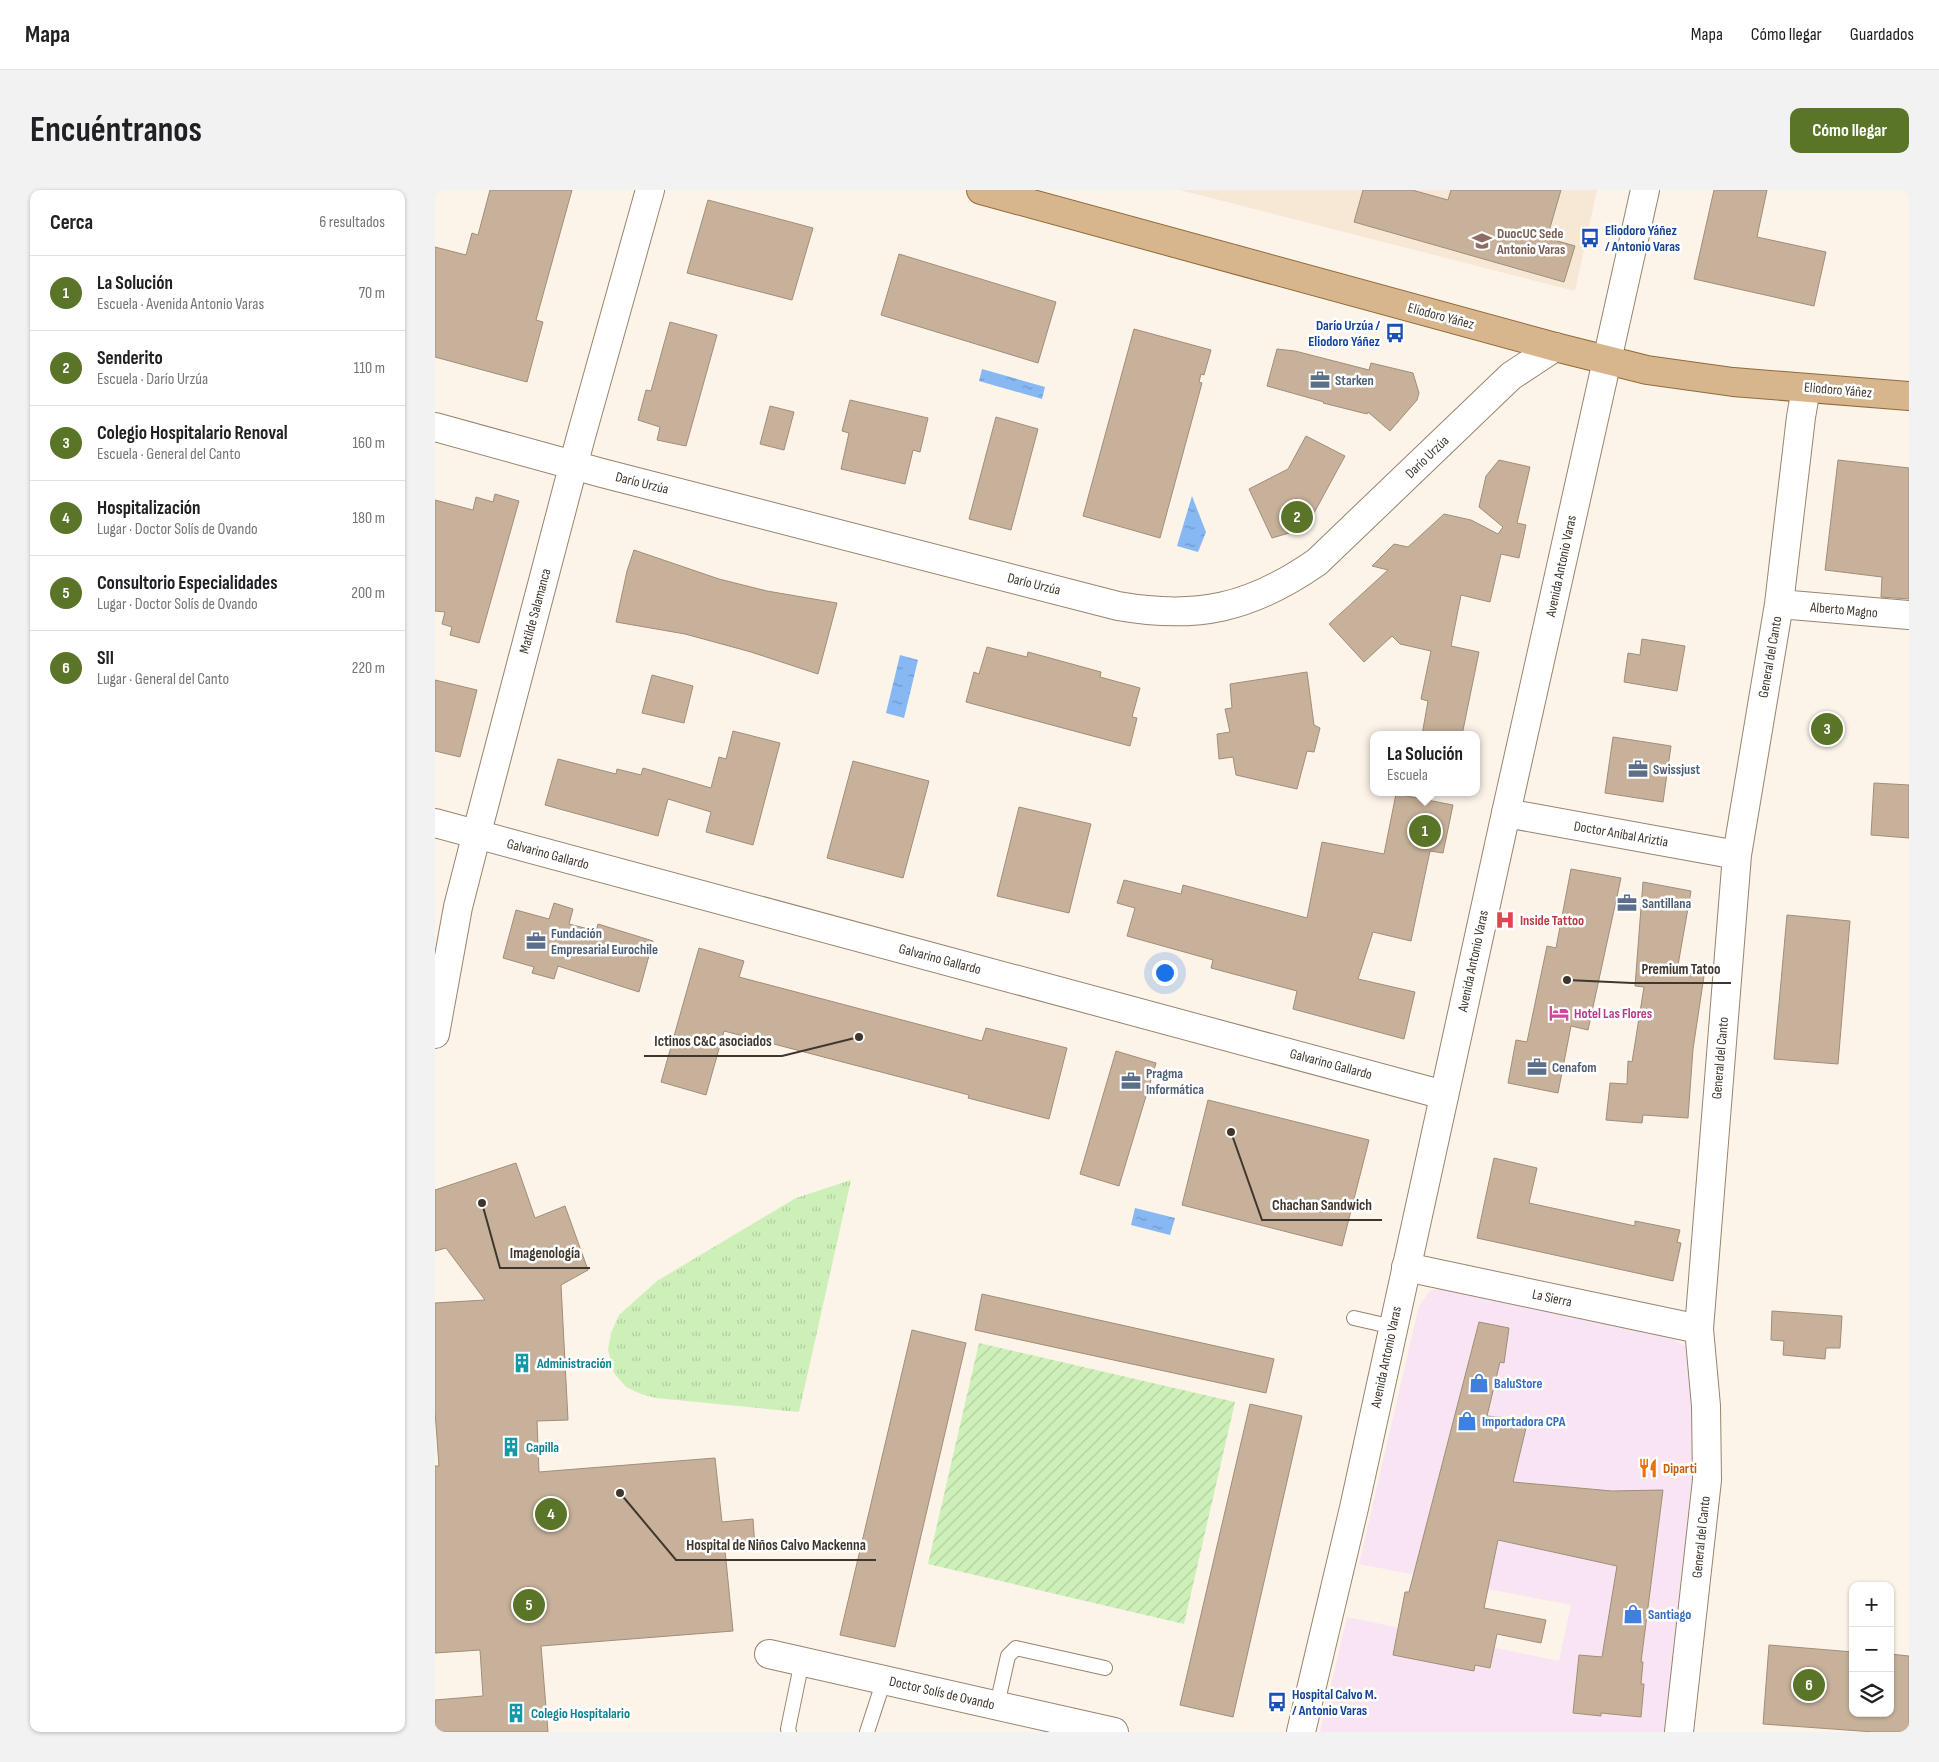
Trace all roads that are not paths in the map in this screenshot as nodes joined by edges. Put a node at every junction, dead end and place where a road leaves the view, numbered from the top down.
1 (650, 190) edge
2 (981, 190) edge
3 (1645, 190) edge
4 (1555, 347) junction
5 (1606, 361) junction
6 (1806, 388) junction
7 (1909, 396) edge
8 (435, 427) edge
9 (574, 465) junction
10 (1779, 604) junction
11 (1909, 615) edge
12 (1506, 813) junction
13 (435, 823) edge
14 (476, 834) junction
15 (1737, 856) junction
16 (435, 1034) edge
17 (1444, 1095) junction
18 (1406, 1267) junction
19 (1354, 1318) dead end
20 (1393, 1327) junction
21 (1699, 1329) junction
22 (769, 1654) dead end
23 (802, 1661) junction
24 (1105, 1668) dead end
25 (884, 1680) junction
26 (997, 1706) junction
27 (789, 1732) edge
28 (867, 1732) edge
29 (1114, 1732) edge
30 (1301, 1732) edge
31 (1679, 1732) edge

1 - 9 street, Matilde Salamanca
2 - 4 main road, Eliodoro Yáñez
3 - 5 street, Avenida Antonio Varas
4 - 5 main road, Eliodoro Yáñez
4 - 9 street, Darío Urzúa
5 - 6 main road, Eliodoro Yáñez
5 - 12 street, Avenida Antonio Varas
6 - 7 main road, Eliodoro Yáñez
6 - 10 street, General del Canto
8 - 9 street, Darío Urzúa
9 - 14 street, Matilde Salamanca
10 - 11 street, Alberto Magno
10 - 15 street, General del Canto
12 - 15 street, Doctor Aníbal Ariztia
12 - 17 street, Avenida Antonio Varas
13 - 14 street, Galvarino Gallardo
14 - 16 street, Matilde Salamanca
14 - 17 street, Galvarino Gallardo
15 - 21 street, General del Canto
17 - 18 street, Avenida Antonio Varas
18 - 20 street, Avenida Antonio Varas
18 - 21 street, La Sierra
19 - 20 lane
20 - 30 street, Avenida Antonio Varas
21 - 31 street, General del Canto
22 - 23 street, Doctor Solís de Ovando
23 - 25 street, Doctor Solís de Ovando
23 - 27 lane
24 - 26 lane
25 - 26 street, Doctor Solís de Ovando
25 - 28 lane
26 - 29 street, Doctor Solís de Ovando

